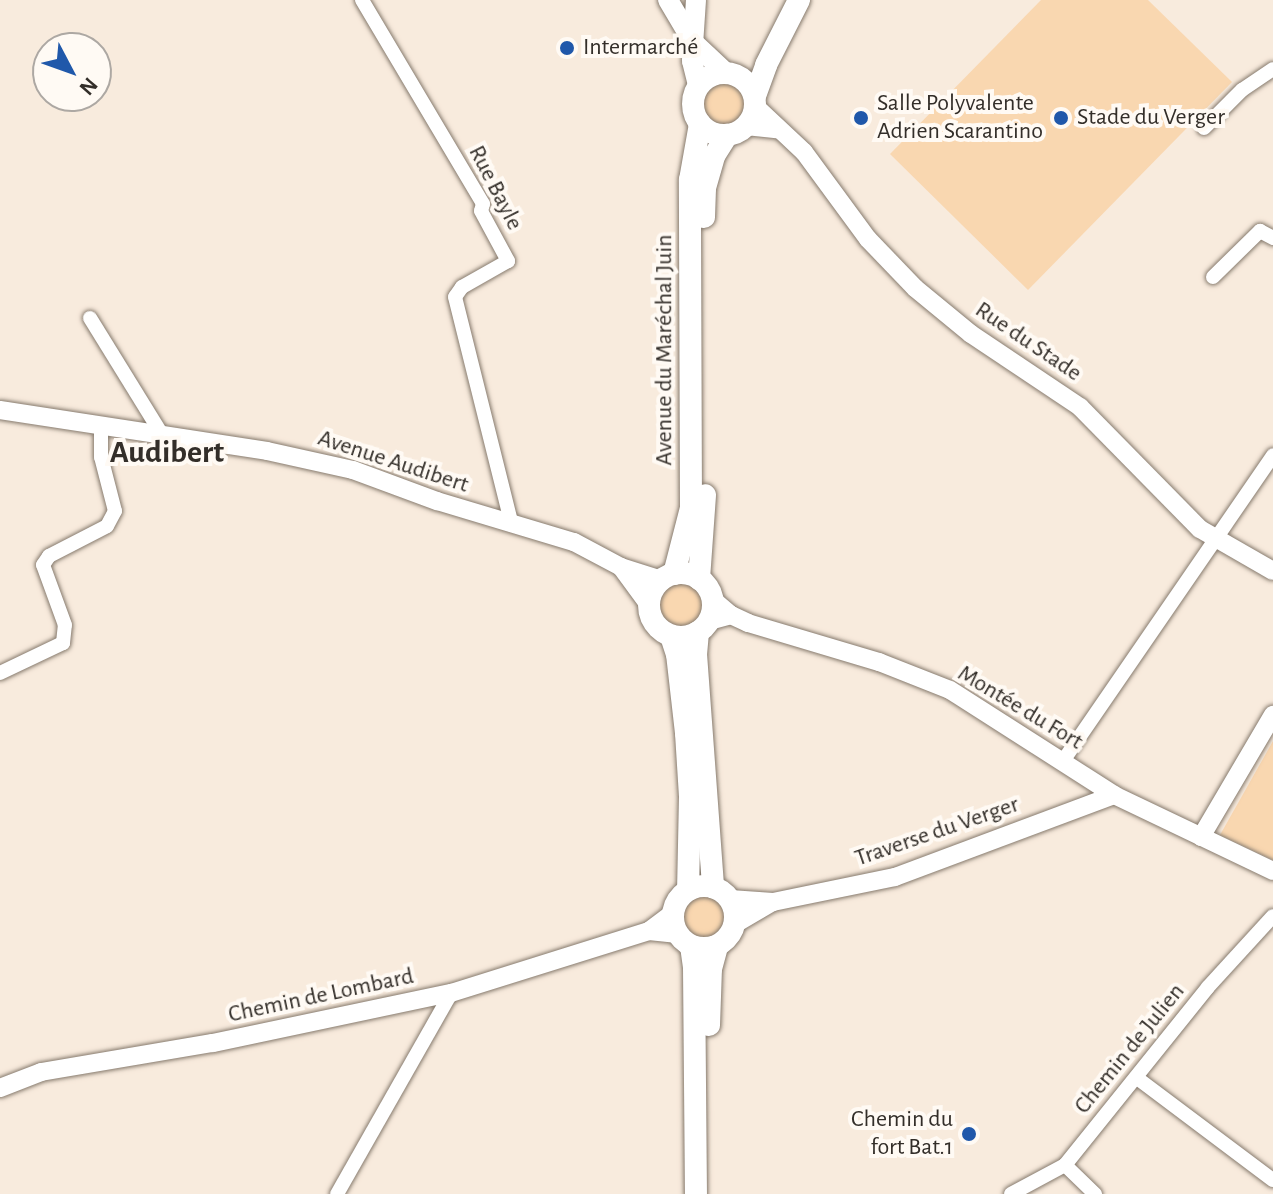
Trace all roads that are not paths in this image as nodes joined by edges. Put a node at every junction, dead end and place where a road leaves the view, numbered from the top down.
1 (362, 0) edge
2 (668, 0) edge
3 (696, 0) edge
4 (786, 0) edge
5 (799, 0) edge
6 (693, 42) junction
7 (1273, 69) edge
8 (730, 73) junction
9 (698, 85) junction
10 (746, 116) junction
11 (700, 124) junction
12 (1204, 128) dead end
13 (1273, 238) edge
14 (1213, 277) dead end
15 (90, 318) dead end
16 (0, 410) edge
17 (101, 427) junction
18 (163, 436) junction
19 (1273, 455) edge
20 (512, 525) junction
21 (1218, 540) junction
22 (621, 567) junction
23 (1273, 571) edge
24 (668, 577) junction
25 (699, 579) junction
26 (649, 605) junction
27 (706, 617) junction
28 (671, 636) junction
29 (0, 673) edge
30 (1273, 715) edge
31 (1063, 761) junction
32 (1114, 795) junction
33 (1201, 837) junction
34 (1273, 871) edge
35 (688, 890) junction
36 (722, 893) junction
37 (773, 902) junction
38 (1273, 916) edge
39 (735, 924) junction
40 (680, 931) junction
41 (717, 946) junction
42 (451, 993) junction
43 (1137, 1078) junction
44 (0, 1088) edge
45 (1065, 1165) junction
46 (1273, 1180) edge
47 (337, 1194) edge
48 (696, 1194) edge
49 (711, 1194) edge
50 (1011, 1194) edge
51 (1095, 1194) edge

1 - 20 street, Rue Bayle
2 - 6 main road
3 - 6 main road
4 - 8 main road
5 - 10 main road, Avenue du Maréchal Juin
6 - 8 main road
6 - 9 main road
7 - 12 street
8 - 9 main road
8 - 10 main road
9 - 11 main road
10 - 11 main road
10 - 21 street, Rue du Stade
10 - 25 main road, Avenue du Maréchal Juin
11 - 24 main road, Avenue du Maréchal Juin
13 - 14 street
15 - 18 street
16 - 17 street, Avenue Audibert
17 - 18 street, Avenue Audibert
17 - 29 street
18 - 20 street, Avenue Audibert
19 - 21 street
20 - 22 street, Avenue Audibert
21 - 23 street, Rue du Stade
21 - 31 street
22 - 24 street, Avenue Audibert
22 - 26 street, Avenue Audibert
24 - 25 main road
24 - 26 main road
25 - 27 main road
26 - 28 main road
27 - 28 main road
27 - 31 street, Montée du Fort
27 - 36 main road
28 - 35 main road
30 - 33 street
31 - 32 street, Montée du Fort
32 - 33 street, Montée du Fort
32 - 37 street, Traverse du Verger
33 - 34 street, Montée du Fort
35 - 36 main road
35 - 40 main road
36 - 37 street, Traverse du Verger
36 - 39 main road
37 - 39 street, Traverse du Verger
38 - 43 street, Chemin de Julien
39 - 41 main road
40 - 41 main road
40 - 42 street, Chemin de Lombard
40 - 48 main road
41 - 49 main road
42 - 44 street, Chemin de Lombard
42 - 47 street
43 - 45 street, Chemin de Julien
43 - 46 street
45 - 50 street, Chemin de Julien
45 - 51 street

